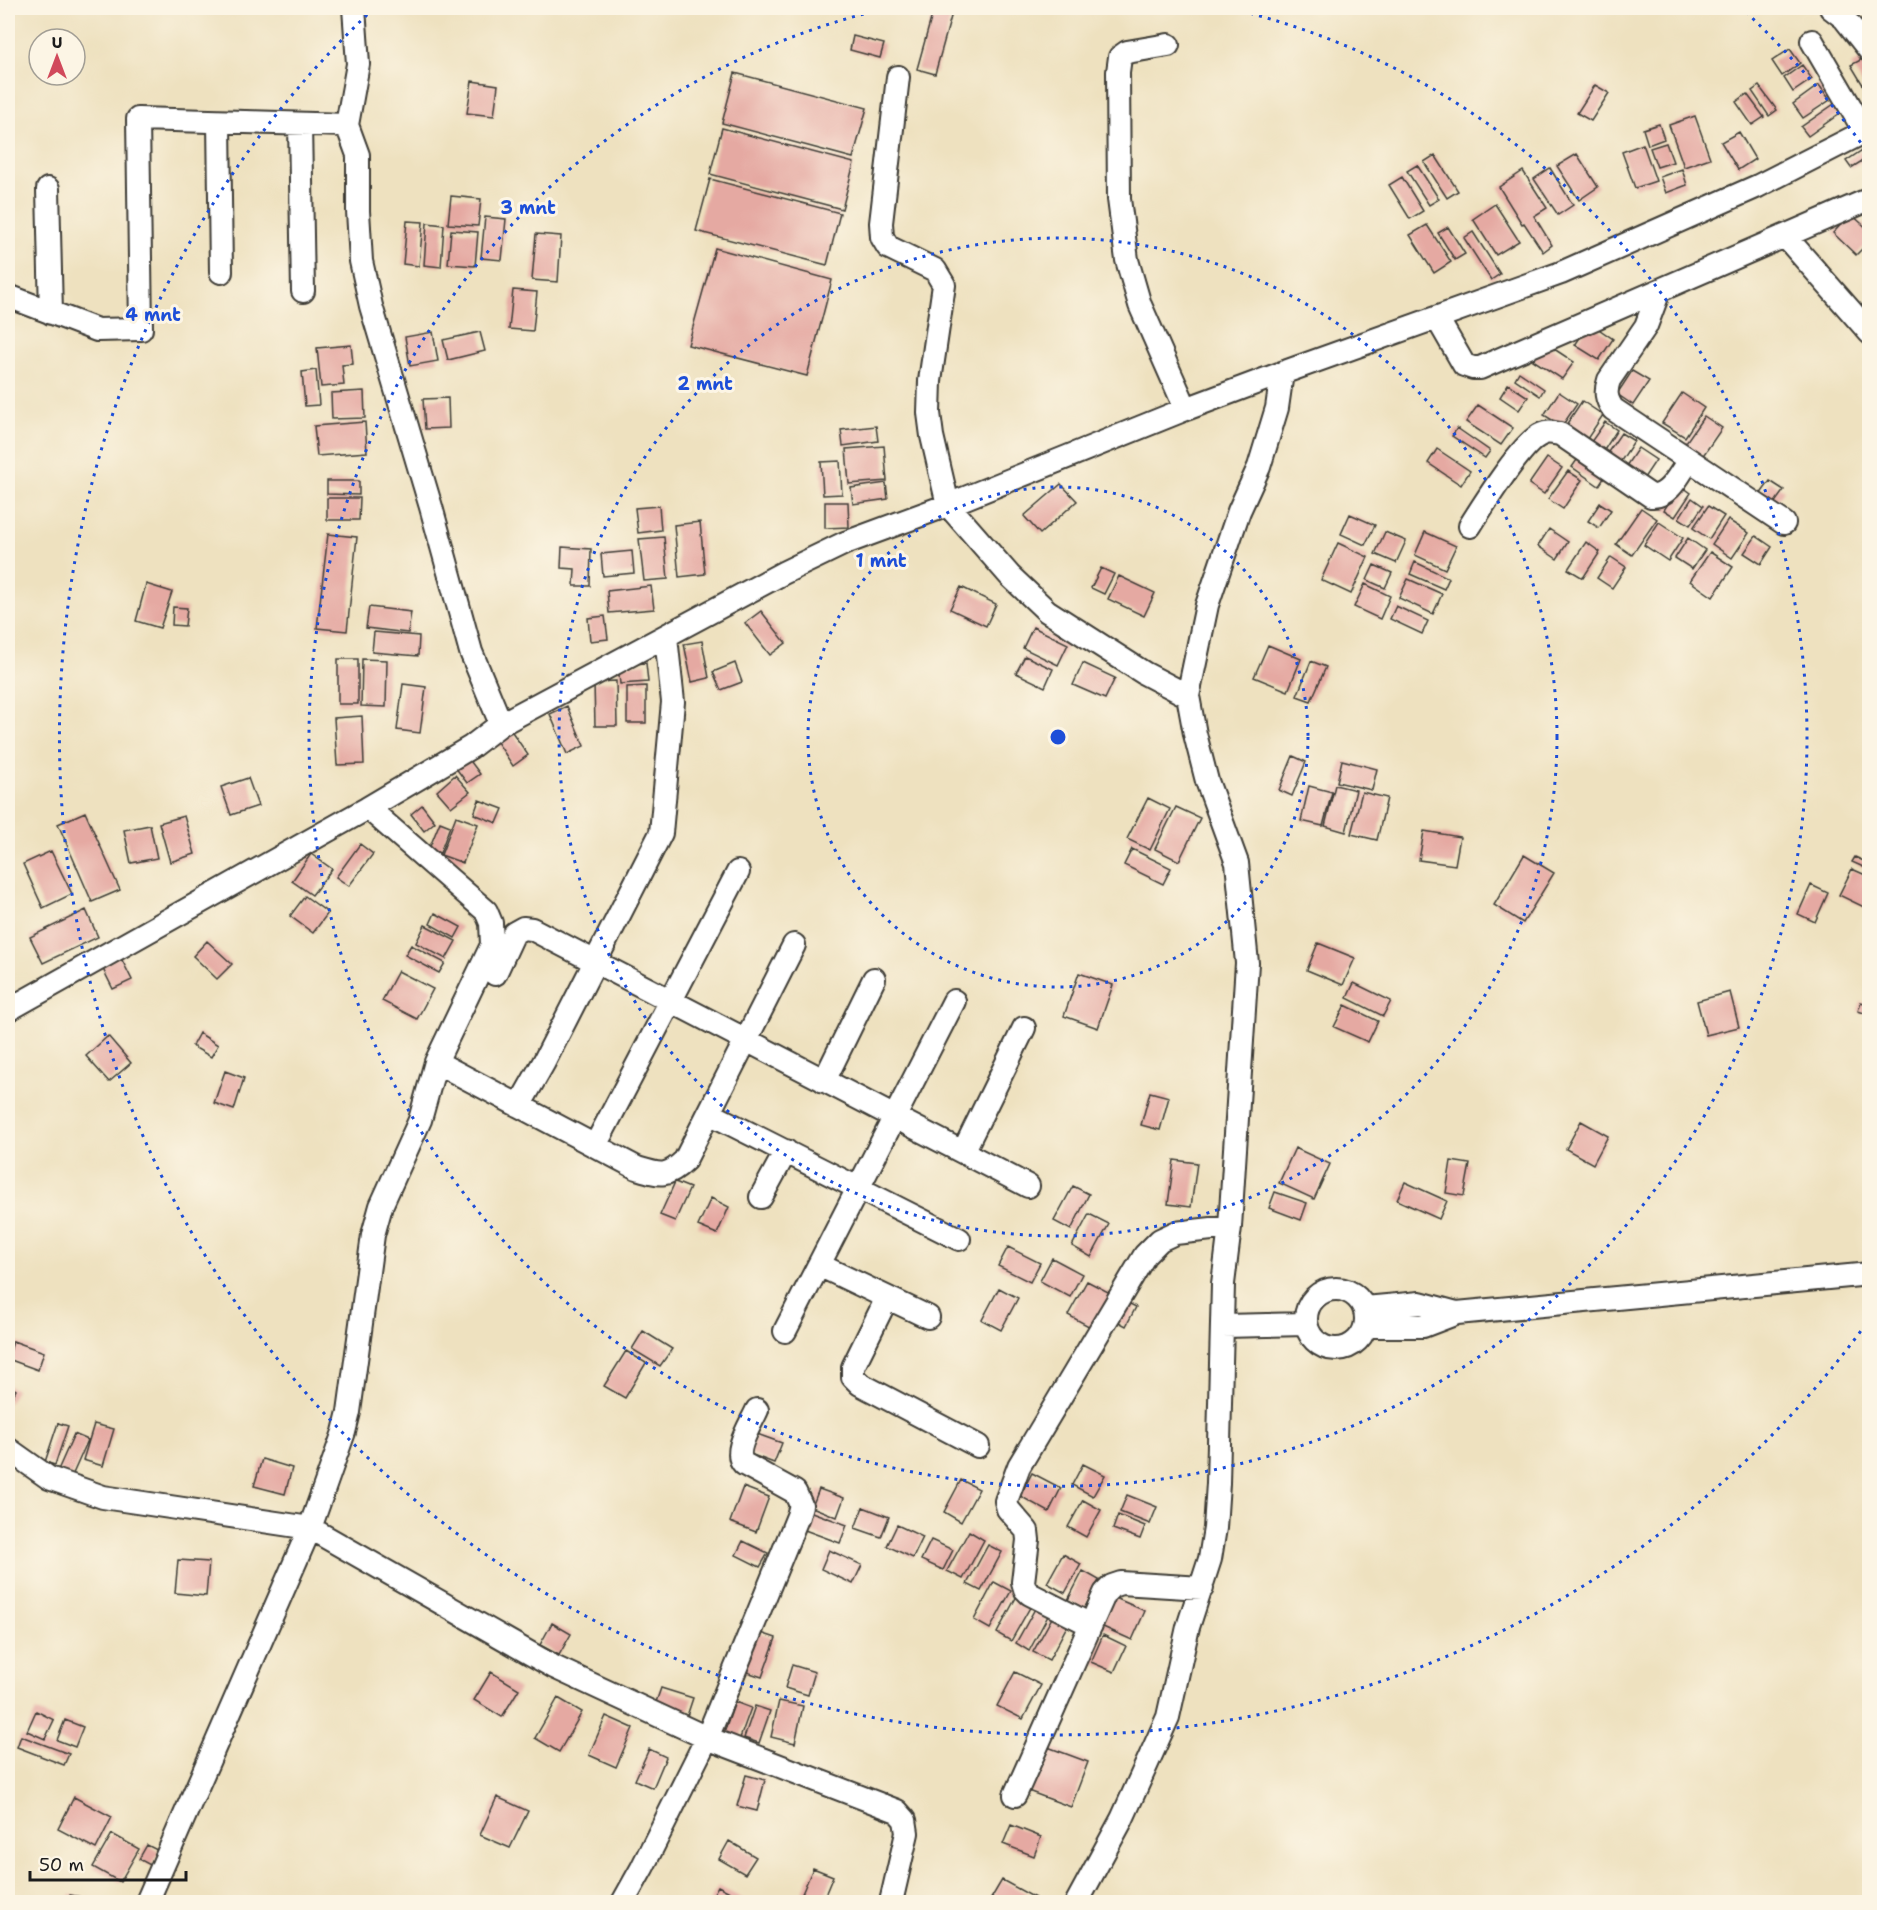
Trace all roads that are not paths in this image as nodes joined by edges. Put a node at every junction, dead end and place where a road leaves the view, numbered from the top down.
1 (354, 8) edge
2 (1831, 8) edge
3 (1812, 41) dead end
4 (1168, 45) dead end
5 (1869, 51) edge
6 (898, 77) dead end
7 (219, 122) junction
8 (300, 124) junction
9 (347, 125) junction
10 (1867, 131) edge
11 (48, 189) dead end
12 (1869, 199) edge
13 (1785, 236) junction
14 (220, 272) dead end
15 (303, 291) dead end
16 (1659, 291) junction
17 (8, 296) edge
18 (51, 313) junction
19 (1437, 318) junction
20 (1869, 333) edge
21 (1282, 373) junction
22 (1186, 410) junction
23 (1689, 460) junction
24 (948, 505) junction
25 (1784, 523) dead end
26 (1470, 526) dead end
27 (666, 637) junction
28 (1188, 696) junction
29 (501, 724) junction
30 (368, 808) junction
31 (738, 872) dead end
32 (794, 945) dead end
33 (594, 962) junction
34 (874, 979) dead end
35 (954, 1001) dead end
36 (670, 1002) junction
37 (8, 1010) edge
38 (1024, 1028) dead end
39 (746, 1040) junction
40 (443, 1066) junction
41 (824, 1081) junction
42 (519, 1106) junction
43 (709, 1113) junction
44 (895, 1117) junction
45 (595, 1146) junction
46 (786, 1151) junction
47 (963, 1152) junction
48 (1028, 1186) dead end
49 (858, 1188) junction
50 (761, 1197) dead end
51 (1230, 1227) junction
52 (959, 1239) dead end
53 (819, 1265) junction
54 (1869, 1274) edge
55 (887, 1298) junction
56 (928, 1317) dead end
57 (1366, 1317) junction
58 (1305, 1324) junction
59 (1223, 1326) junction
60 (785, 1331) dead end
61 (757, 1410) dead end
62 (978, 1446) dead end
63 (8, 1449) edge
64 (310, 1528) junction
65 (1202, 1588) junction
66 (1091, 1625) junction
67 (707, 1738) junction
68 (1016, 1795) dead end
69 (147, 1902) edge
70 (623, 1902) edge
71 (891, 1902) edge
72 (1077, 1902) edge

1 - 9 street
2 - 5 street
3 - 10 street
4 - 22 street
6 - 24 street
7 - 8 street
7 - 14 street
7 - 18 street
8 - 9 street
8 - 15 street
9 - 29 street
10 - 19 street
11 - 18 street
12 - 13 street
13 - 16 street
13 - 20 street
16 - 19 street
16 - 23 street
17 - 18 street
19 - 21 street
21 - 22 street
21 - 28 street
22 - 24 street
23 - 25 street
23 - 26 street
24 - 27 street
24 - 28 street
27 - 29 street
27 - 33 street
28 - 51 street
29 - 30 street
30 - 37 street
30 - 40 street
31 - 36 street
32 - 39 street
33 - 36 street
33 - 40 street
33 - 42 street
34 - 41 street
35 - 44 street
36 - 39 street
36 - 45 street
38 - 47 street
39 - 41 street
39 - 43 street
40 - 42 street
40 - 64 street
41 - 44 street
42 - 45 street
43 - 45 street
43 - 46 street
44 - 47 street
44 - 49 street
46 - 49 street
46 - 50 street
47 - 48 street
49 - 52 street
49 - 53 street
51 - 59 street
51 - 66 street
53 - 55 street
53 - 60 street
54 - 57 street
55 - 56 street
55 - 62 street
57 - 58 street
57 - 58 street
58 - 59 street
59 - 65 street
61 - 67 street
63 - 64 street
64 - 67 street
64 - 69 street
65 - 66 street
65 - 72 street
66 - 68 street
67 - 70 street
67 - 71 street

